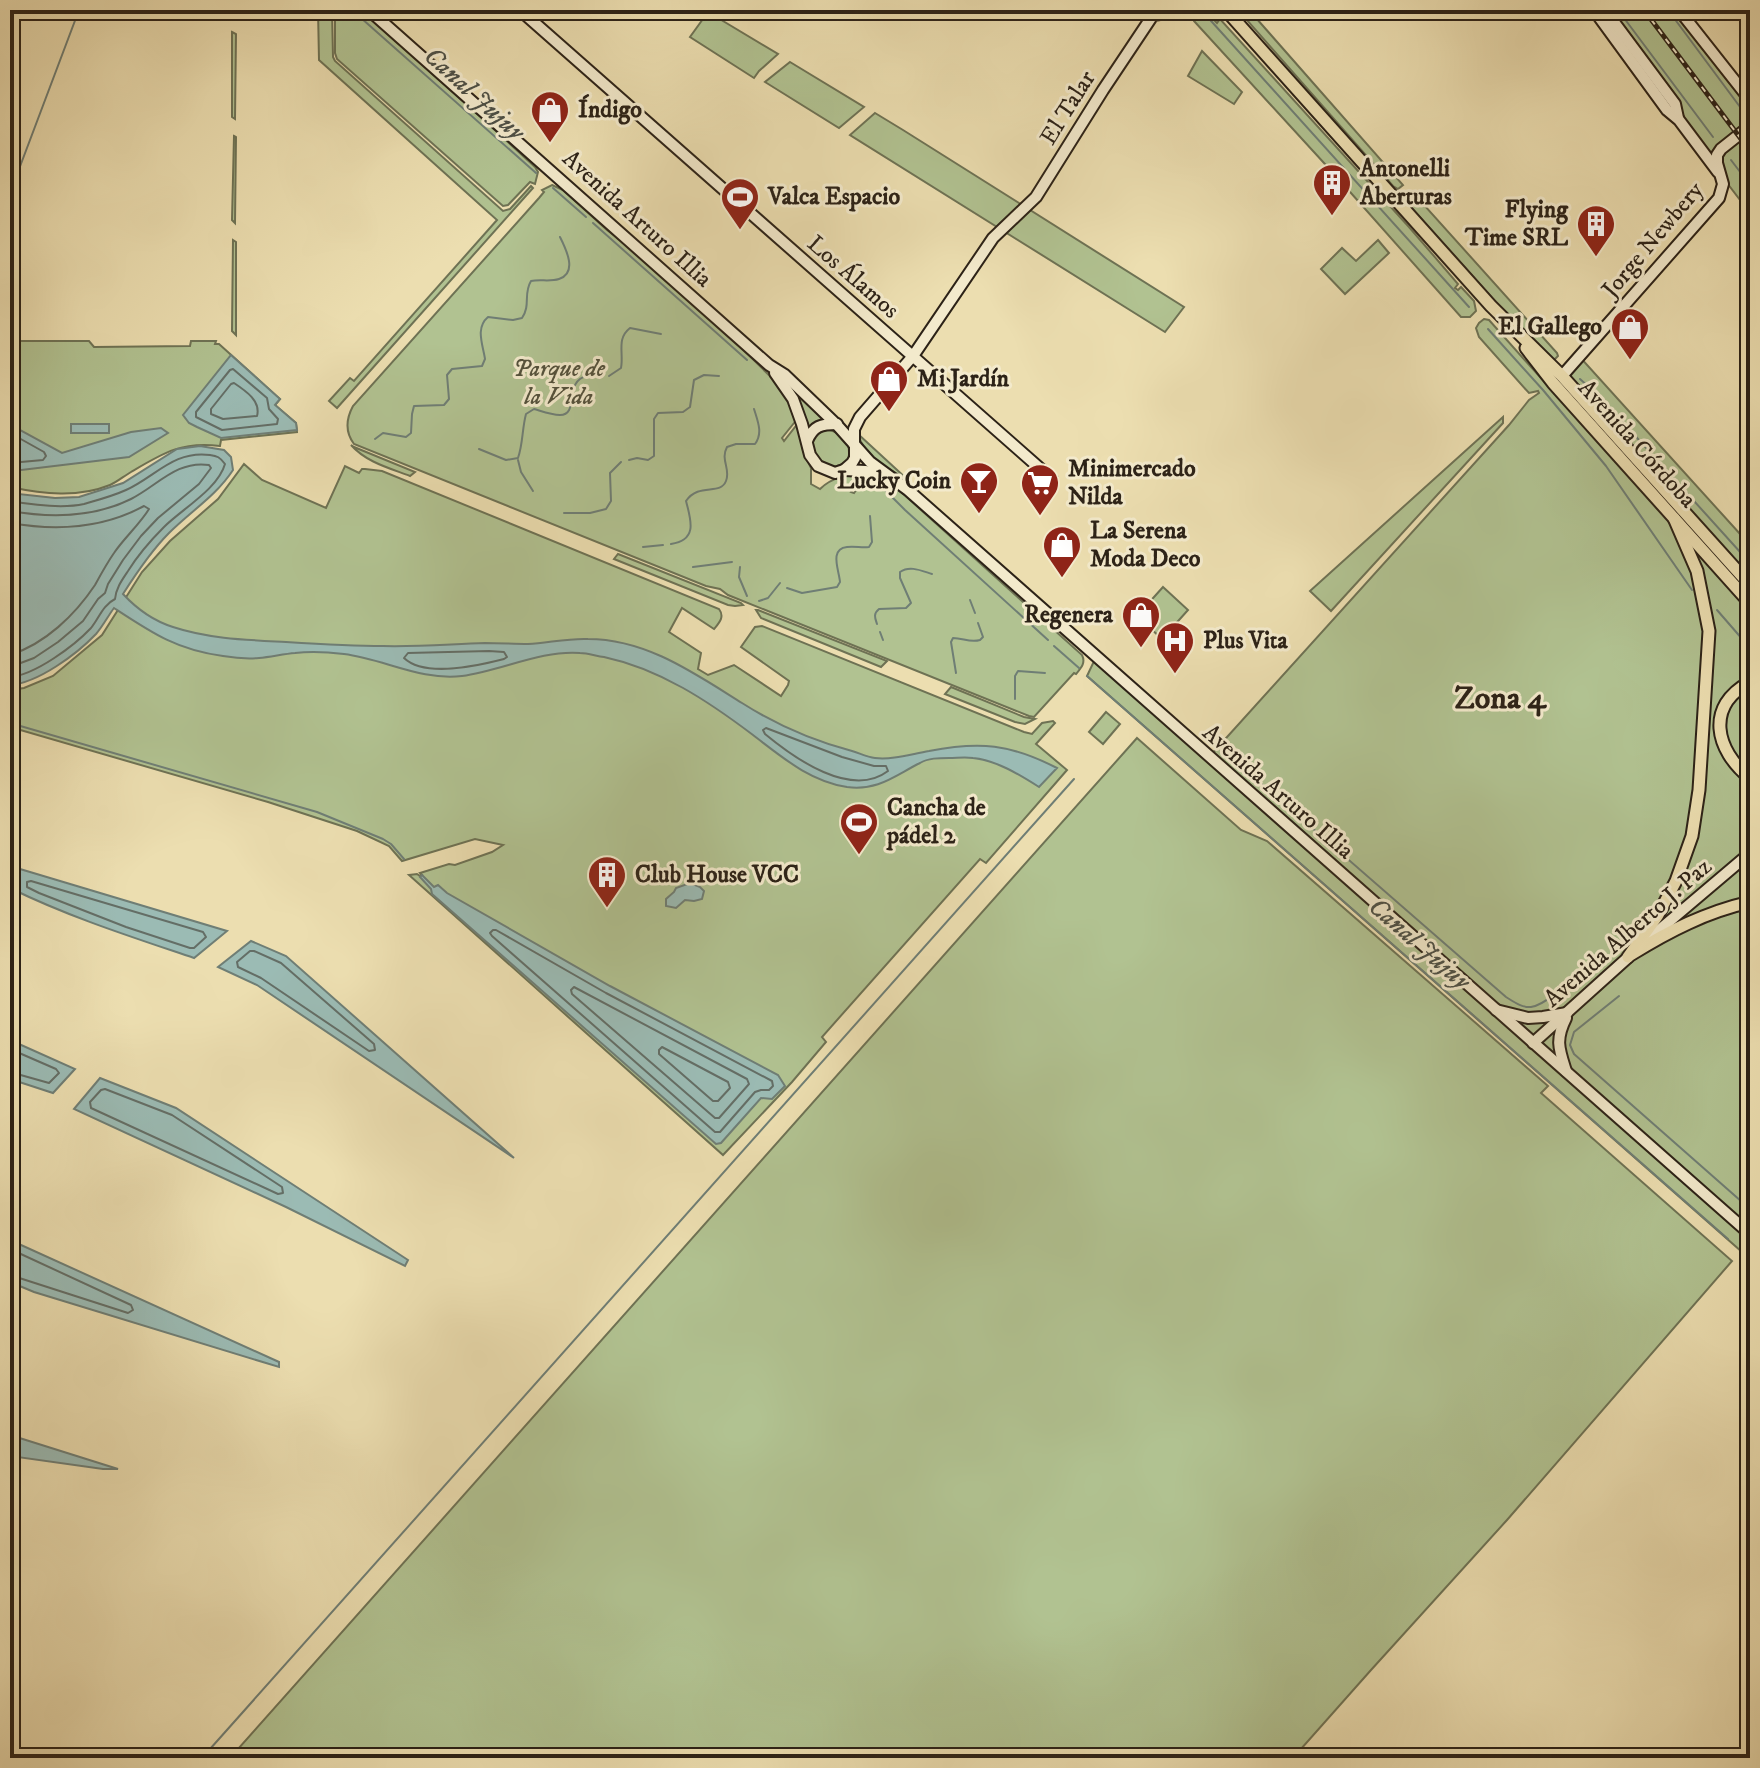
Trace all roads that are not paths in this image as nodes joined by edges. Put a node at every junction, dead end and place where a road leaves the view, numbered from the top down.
1 (369, 10) edge
2 (520, 10) edge
3 (1187, 10) edge
4 (1226, 10) edge
5 (1594, 10) edge
6 (1605, 10) edge
7 (1679, 10) edge
8 (1750, 100) edge
9 (1679, 120) junction
10 (1750, 126) edge
11 (1722, 177) junction
12 (1495, 310) junction
13 (913, 356) junction
14 (769, 365) junction
15 (1562, 376) junction
16 (860, 417) junction
17 (837, 425) junction
18 (807, 441) junction
19 (855, 445) junction
20 (844, 470) junction
21 (888, 476) junction
22 (1052, 479) dead end
23 (1674, 518) junction
24 (1748, 581) edge
25 (1750, 603) edge
26 (1750, 682) edge
27 (1750, 778) edge
28 (1750, 853) edge
29 (1750, 902) edge
30 (1628, 957) junction
31 (1495, 1010) junction
32 (1569, 1013) junction
33 (1533, 1043) junction
34 (1566, 1072) junction
35 (1750, 1234) edge

1 - 14 main road, Avenida Arturo Illia
2 - 13 main road, Los Álamos
3 - 13 main road, El Talar
4 - 12 main road, Avenida Córdoba
5 - 9 main road
6 - 9 main road
7 - 8 main road
9 - 11 main road
10 - 11 main road, Jorge Newbery
11 - 15 main road, Jorge Newbery
12 - 15 main road, Avenida Córdoba
12 - 23 main road, Avenida Córdoba
13 - 16 main road, El Talar
13 - 22 main road, Los Álamos
14 - 17 main road, Avenida Arturo Illia
14 - 18 main road, Avenida Arturo Illia
15 - 24 main road, Avenida Córdoba
16 - 17 main road
16 - 19 main road
17 - 18 main road
17 - 19 main road
18 - 20 main road
19 - 20 main road
19 - 21 main road, Avenida Arturo Illia
20 - 21 main road, Avenida Arturo Illia
21 - 31 main road, Avenida Arturo Illia
23 - 25 main road, Avenida Córdoba
23 - 30 main road
26 - 27 main road
28 - 30 main road, Avenida Alberto J. Paz
29 - 30 main road
30 - 32 main road, Avenida Alberto J. Paz
31 - 32 main road
31 - 33 main road, Avenida Arturo Illia
32 - 33 main road, Avenida Alberto J. Paz
32 - 34 main road
33 - 34 main road, Avenida Arturo Illia
34 - 35 main road, Avenida Arturo Illia

